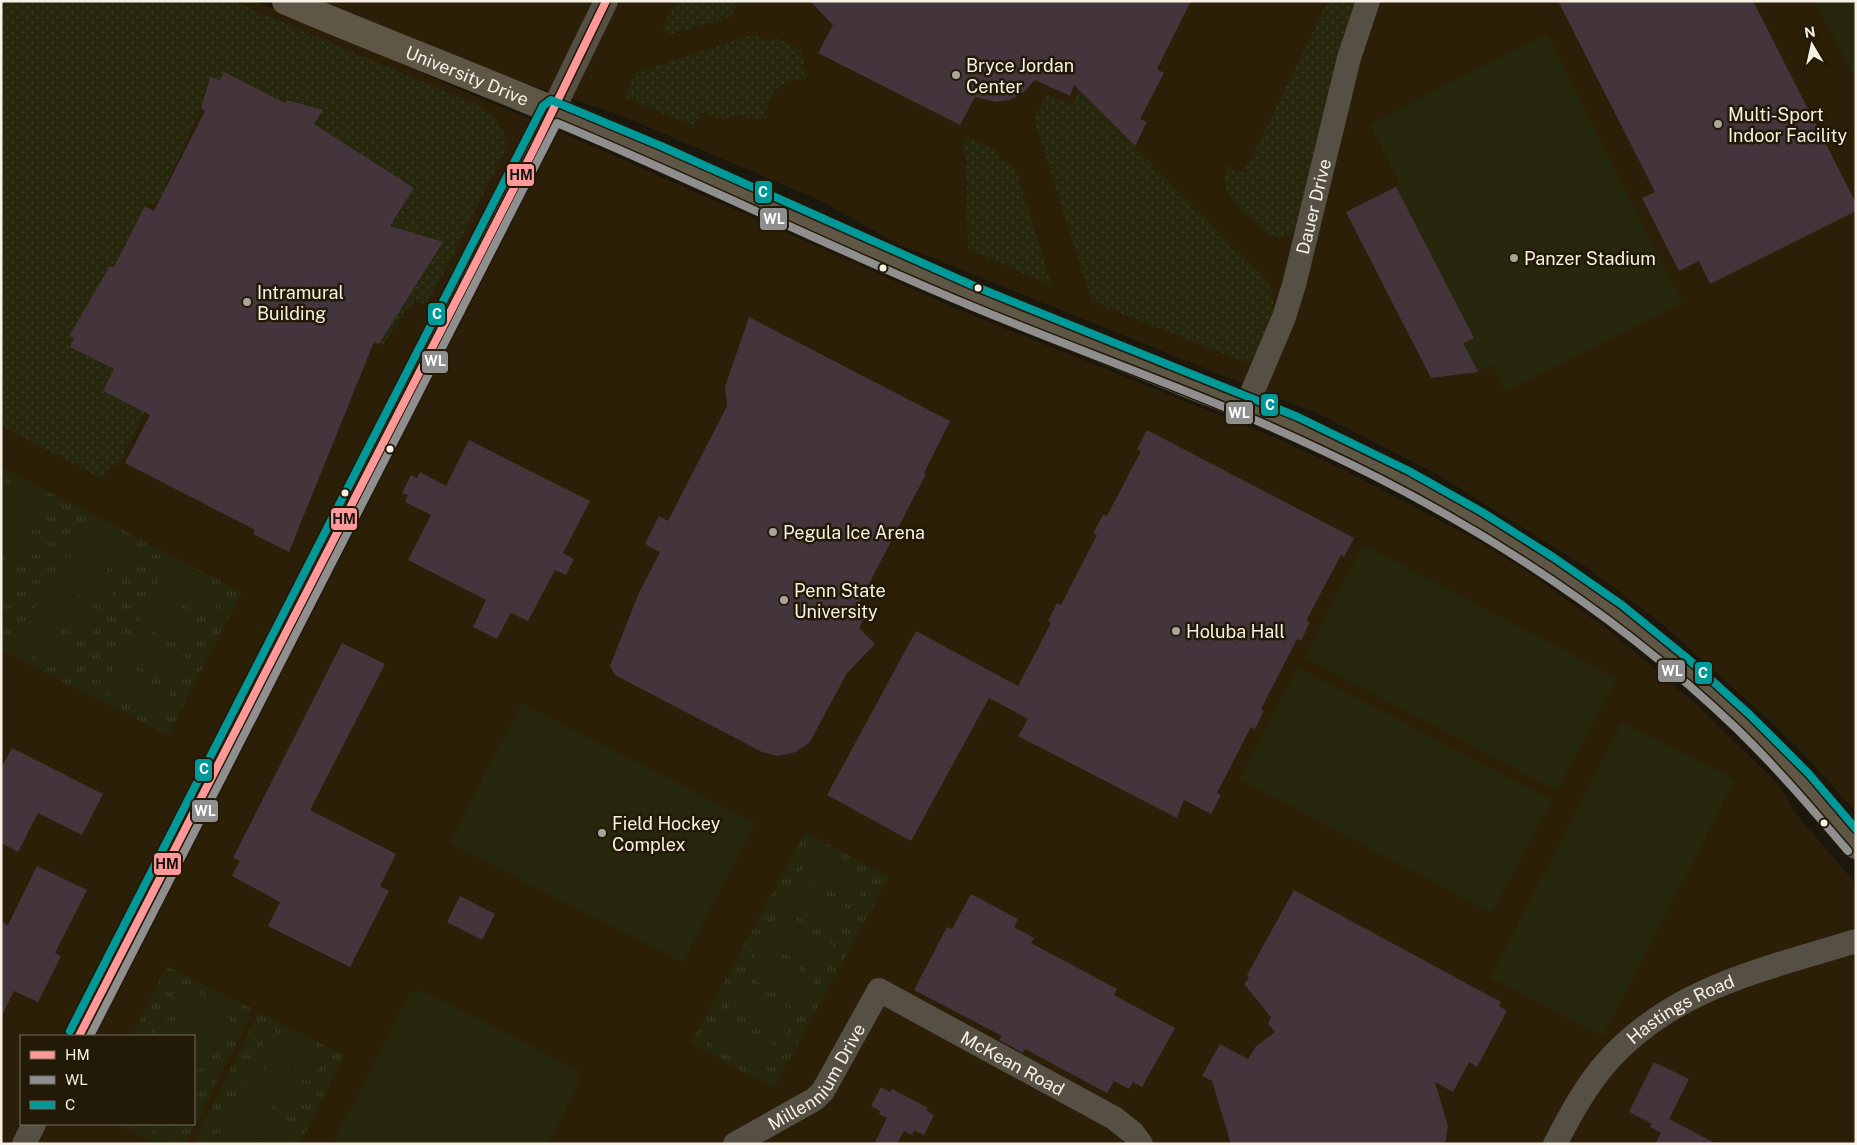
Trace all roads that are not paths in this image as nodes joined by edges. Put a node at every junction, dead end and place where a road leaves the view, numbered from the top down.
1 (286, 1) edge
2 (606, 1) edge
3 (1368, 1) edge
4 (552, 110) junction
5 (1246, 407) junction
6 (1856, 845) edge
7 (1856, 941) edge
8 (879, 990) joint
9 (80, 1035) edge
10 (34, 1125) edge
11 (24, 1144) edge
12 (735, 1144) edge
13 (1141, 1144) edge
14 (1555, 1144) edge

1 - 4 main road, University Drive
2 - 4 street
3 - 5 street, Dauer Drive
4 - 5 main road, University Drive
4 - 9 street
5 - 6 main road, University Drive
7 - 14 street, Hastings Road
8 - 12 street, Millennium Drive
8 - 13 street, McKean Road
10 - 11 street

